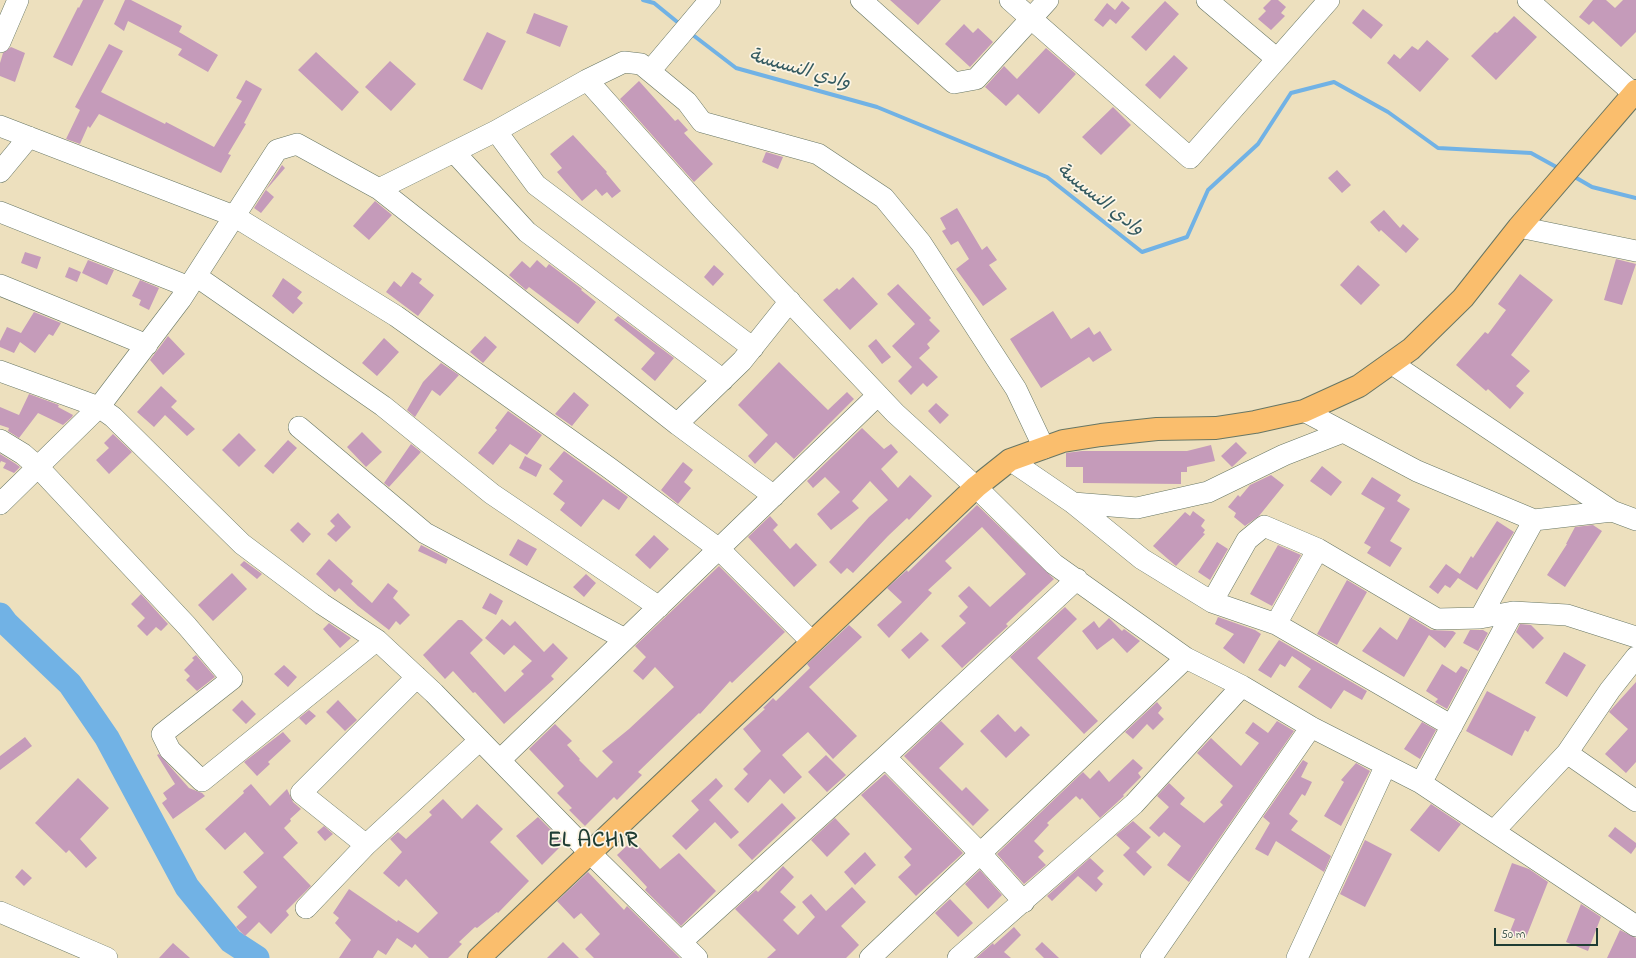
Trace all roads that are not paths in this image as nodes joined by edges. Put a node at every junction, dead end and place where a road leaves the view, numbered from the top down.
1 (18, 0) edge
2 (861, 0) edge
3 (1010, 0) edge
4 (1048, 0) edge
5 (1207, 0) edge
6 (1329, 0) edge
7 (1528, 0) edge
8 (704, 7) edge
9 (1031, 20) junction
10 (0, 42) edge
11 (1277, 60) junction
12 (650, 71) junction
13 (587, 80) junction
14 (1633, 98) edge
15 (0, 126) edge
16 (496, 131) junction
17 (29, 137) junction
18 (454, 153) junction
19 (0, 172) edge
20 (379, 189) junction
21 (0, 212) edge
22 (234, 216) junction
23 (1519, 227) junction
24 (1636, 251) edge
25 (192, 281) junction
26 (0, 285) edge
27 (790, 301) junction
28 (146, 345) junction
29 (753, 348) junction
30 (1391, 364) junction
31 (0, 371) edge
32 (723, 380) junction
33 (878, 395) junction
34 (99, 407) junction
35 (1304, 411) junction
36 (677, 424) junction
37 (299, 427) dead end
38 (1343, 432) junction
39 (0, 440) edge
40 (1044, 448) junction
41 (1010, 460) junction
42 (38, 467) junction
43 (976, 487) junction
44 (774, 496) junction
45 (1073, 502) junction
46 (0, 504) edge
47 (1612, 511) junction
48 (1534, 520) junction
49 (1636, 520) edge
50 (719, 549) junction
51 (1318, 549) junction
52 (1076, 579) junction
53 (1212, 602) junction
54 (659, 607) junction
55 (1513, 612) junction
56 (1480, 618) junction
57 (1276, 624) junction
58 (1636, 637) edge
59 (625, 639) junction
60 (376, 640) junction
61 (812, 642) junction
62 (1636, 657) edge
63 (1186, 658) junction
64 (417, 677) junction
65 (1242, 686) junction
66 (1452, 726) junction
67 (1312, 727) junction
68 (480, 740) junction
69 (1568, 753) junction
70 (885, 757) junction
71 (500, 760) junction
72 (1386, 765) junction
73 (1421, 783) junction
74 (1635, 800) edge
75 (1494, 831) junction
76 (366, 845) junction
77 (590, 853) junction
78 (981, 854) junction
79 (1024, 902) junction
80 (306, 908) dead end
81 (0, 912) edge
82 (1636, 926) edge
83 (681, 942) junction
84 (107, 958) edge
85 (479, 958) edge
86 (697, 958) edge
87 (870, 958) edge
88 (958, 958) edge
89 (1151, 958) edge
90 (1297, 958) edge

1 - 10 street
2 - 9 street
3 - 9 street
4 - 9 street
5 - 11 street
6 - 11 street
7 - 14 street
8 - 12 street
9 - 11 street
12 - 13 street
12 - 40 street
13 - 16 street
13 - 27 street
14 - 23 main road
15 - 17 street
16 - 18 street
16 - 29 street
17 - 19 street
17 - 22 street
18 - 20 street
18 - 32 street
20 - 22 street
20 - 36 street
21 - 25 street
22 - 25 street
22 - 50 street
23 - 24 street
23 - 30 main road
25 - 28 street
25 - 54 street
26 - 28 street
27 - 29 street
27 - 33 street
28 - 34 street
29 - 32 street
30 - 35 main road
30 - 47 street
31 - 34 street
32 - 36 street
33 - 43 street
33 - 44 street
34 - 42 street
34 - 60 street
35 - 38 street
35 - 40 main road
36 - 44 street
37 - 59 street
38 - 45 street
38 - 48 street
39 - 42 street
40 - 41 main road
41 - 43 main road
41 - 45 street
42 - 46 street
42 - 60 street
43 - 52 street
43 - 61 main road
44 - 50 street
45 - 53 street
47 - 48 street
47 - 49 street
48 - 56 street
50 - 54 street
50 - 61 street
51 - 53 street
51 - 56 street
51 - 57 street
52 - 63 street
52 - 70 street
53 - 57 street
54 - 59 street
55 - 56 street
55 - 58 street
55 - 66 street
57 - 66 street
59 - 71 street
60 - 64 street
61 - 77 main road
62 - 69 street
63 - 65 street
63 - 78 street
64 - 68 street
64 - 76 street
65 - 67 street
65 - 79 street
66 - 73 street
67 - 72 street
67 - 89 street
68 - 71 street
68 - 76 street
69 - 74 street
69 - 75 street
70 - 78 street
70 - 83 street
71 - 77 street
72 - 73 street
72 - 90 street
73 - 75 street
75 - 82 street
76 - 80 street
77 - 83 street
77 - 85 main road
78 - 79 street
78 - 87 street
79 - 88 street
81 - 84 street
83 - 86 street

